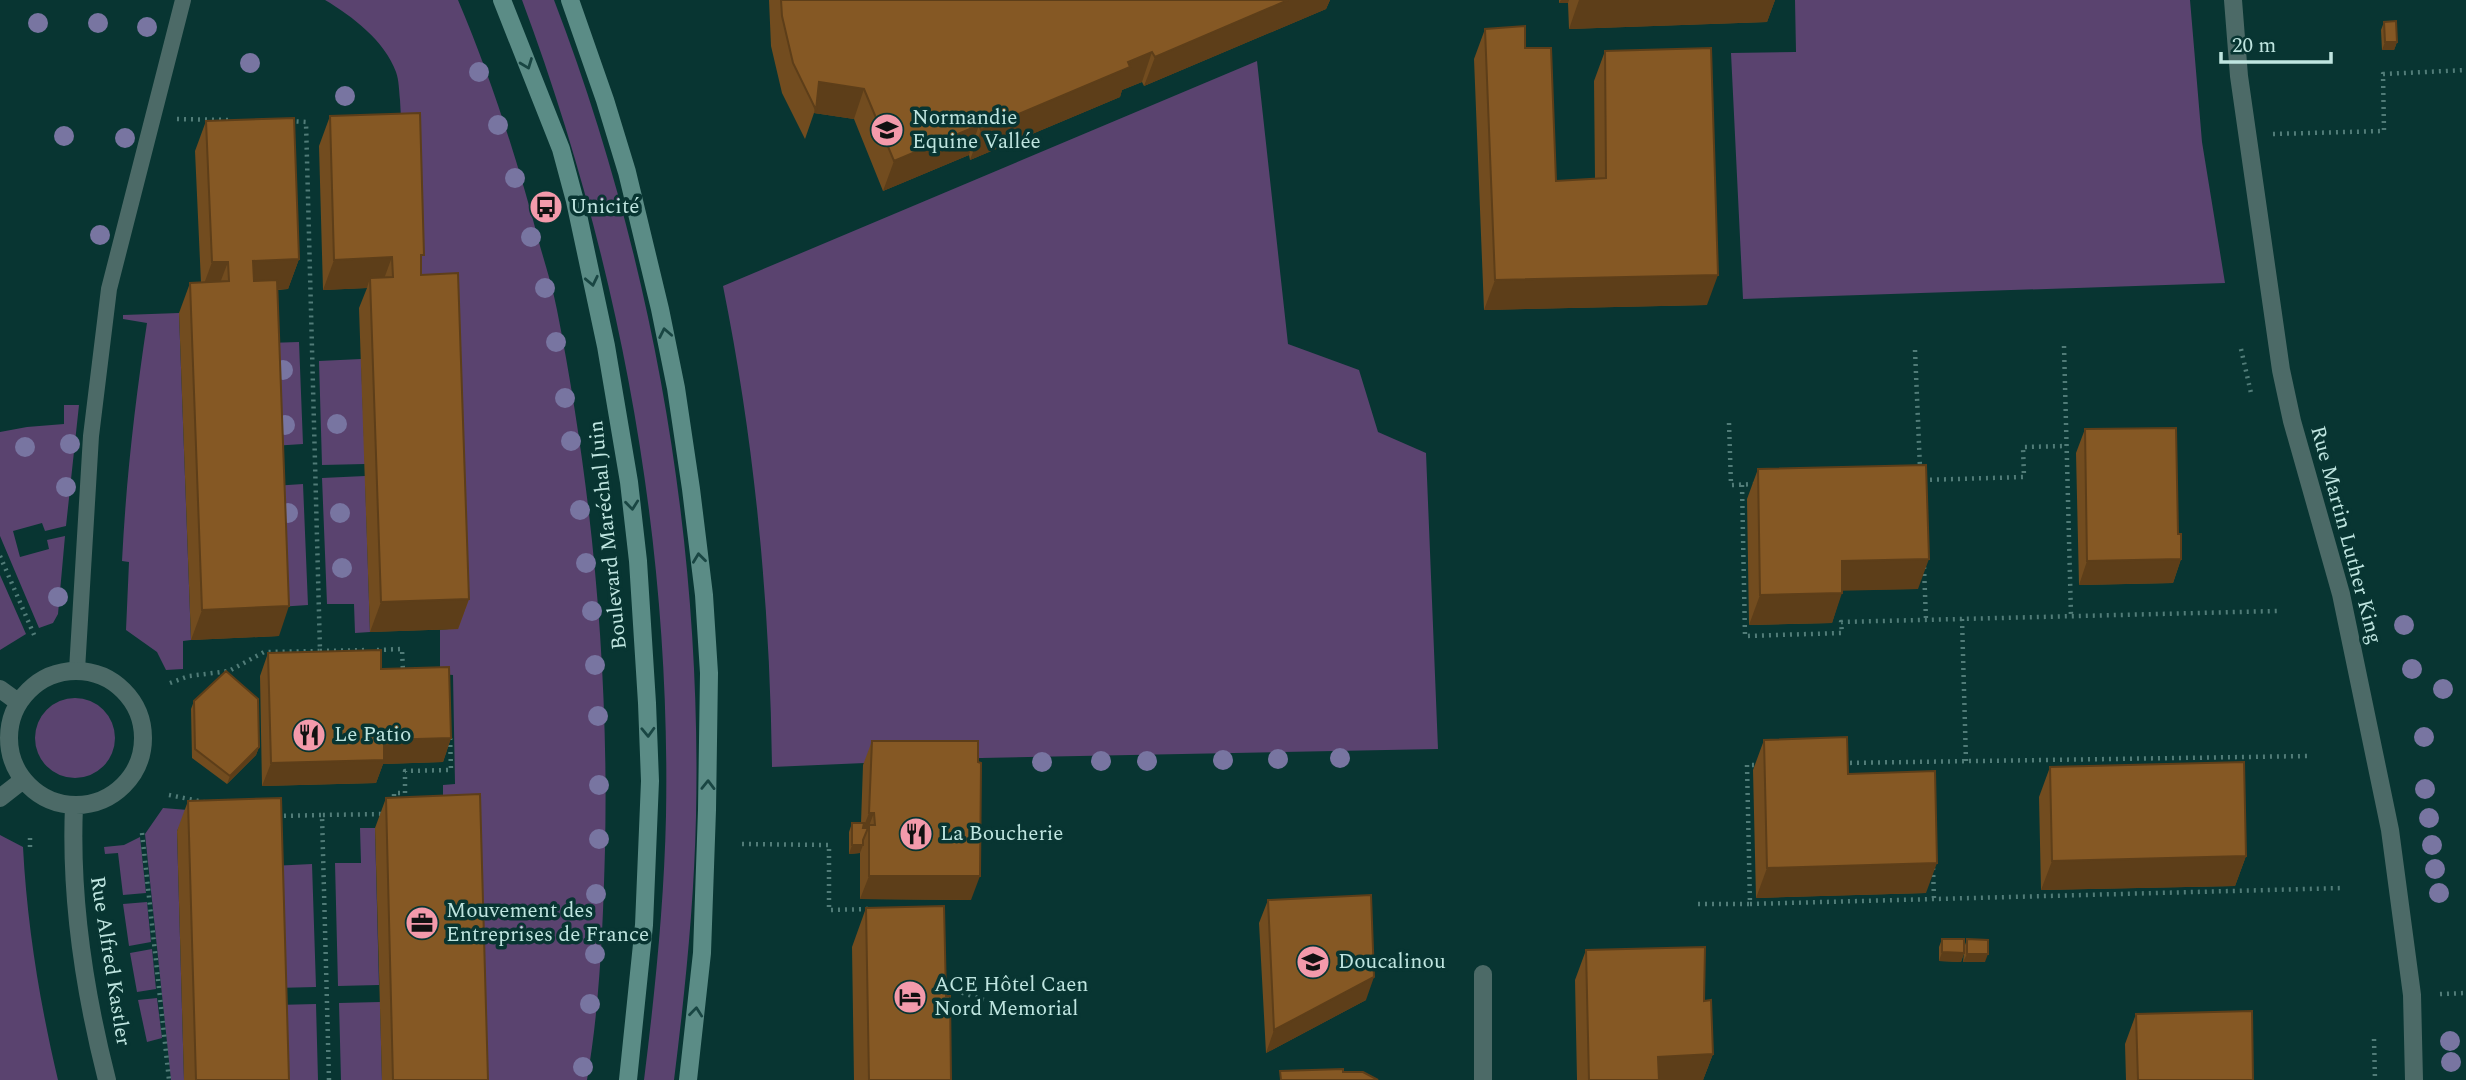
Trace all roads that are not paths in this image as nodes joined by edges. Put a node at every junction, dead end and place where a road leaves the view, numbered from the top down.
1 (183, 0) edge
2 (502, 0) edge
3 (570, 0) edge
4 (2233, 0) edge
5 (77, 670) junction
6 (0, 689) edge
7 (18, 702) junction
8 (23, 780) junction
9 (0, 798) edge
10 (74, 806) junction
11 (1483, 974) dead end
12 (107, 1080) edge
13 (628, 1080) edge
14 (688, 1080) edge
15 (1483, 1080) edge
16 (2414, 1080) edge

1 - 5 lane
2 -> 13 main road, Boulevard Maréchal Juin
14 -> 3 main road
4 - 16 street, Rue Martin Luther King
5 - 7 street
5 - 10 street
6 - 7 street
7 - 8 street
8 - 9 street
8 - 10 street
10 - 12 street, Rue Alfred Kastler
11 - 15 street

